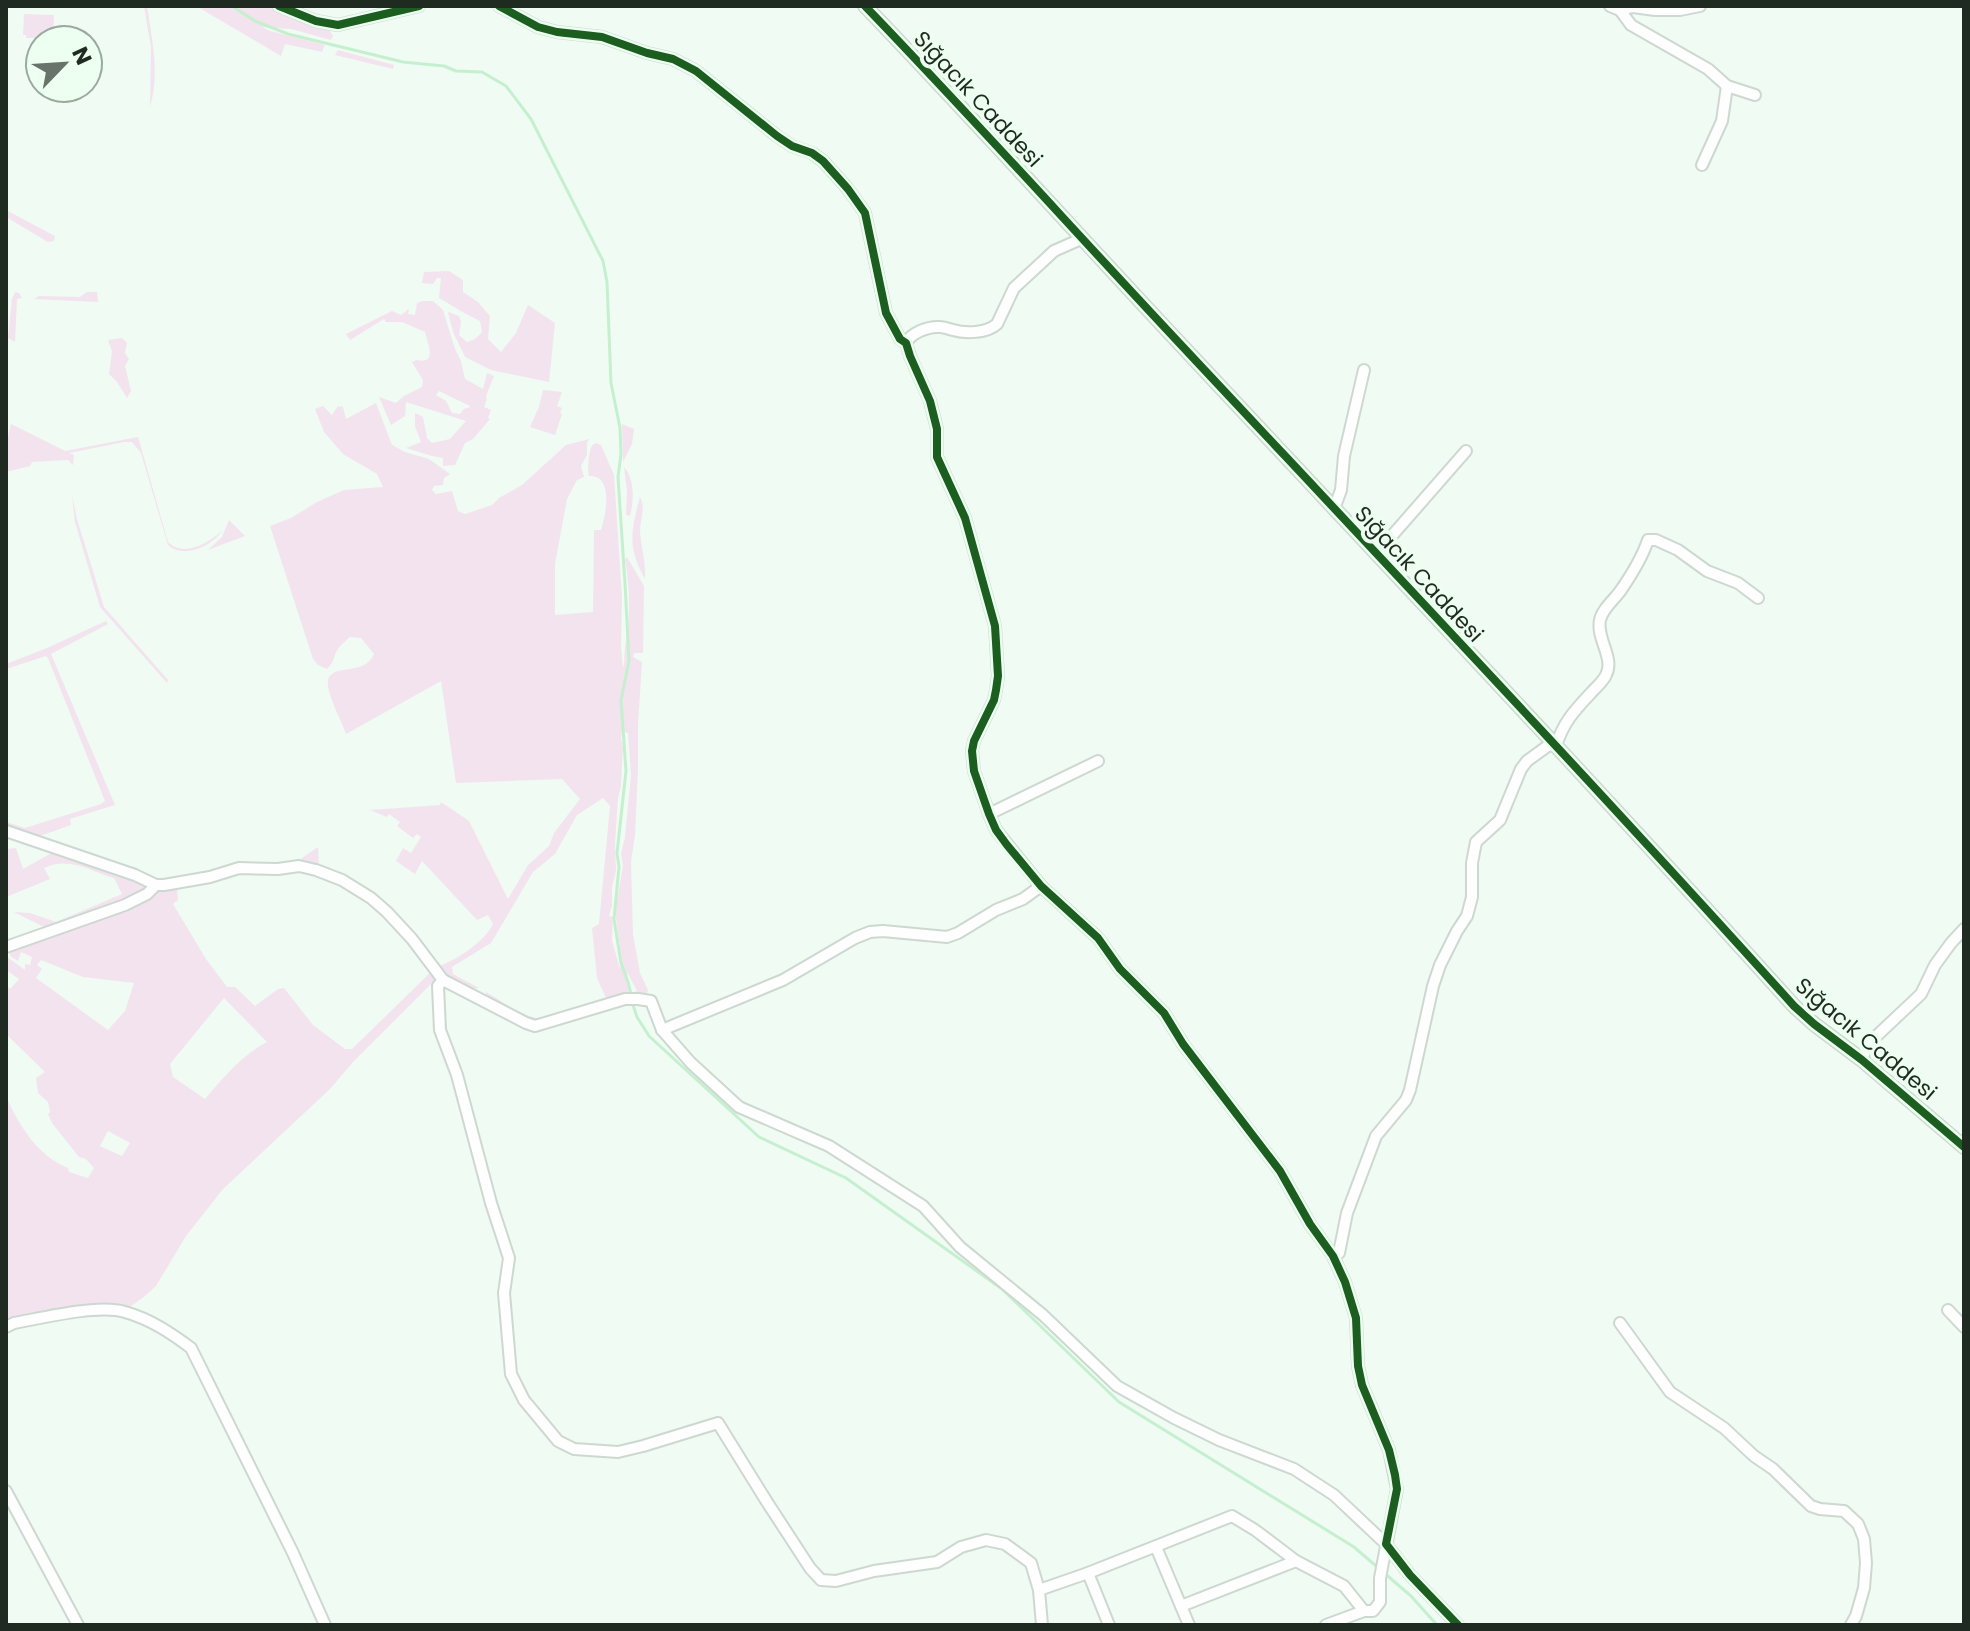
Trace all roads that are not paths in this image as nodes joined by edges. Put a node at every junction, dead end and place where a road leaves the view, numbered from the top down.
1 (279, 6) edge
2 (419, 6) edge
3 (499, 6) edge
4 (865, 6) edge
5 (1700, 6) edge
6 (1615, 8) edge
7 (1727, 86) junction
8 (1755, 95) dead end
9 (1702, 165) dead end
10 (1081, 239) junction
11 (906, 343) junction
12 (1364, 370) dead end
13 (1466, 451) dead end
14 (1334, 509) junction
15 (1376, 554) junction
16 (1758, 598) dead end
17 (1556, 746) junction
18 (1098, 761) dead end
19 (989, 814) junction
20 (6, 831) edge
21 (156, 885) junction
22 (1041, 886) junction
23 (1964, 929) edge
24 (6, 947) edge
25 (443, 980) junction
26 (662, 1030) junction
27 (1862, 1060) junction
28 (1964, 1147) edge
29 (1333, 1256) junction
30 (1948, 1310) dead end
31 (1620, 1323) dead end
32 (6, 1327) edge
33 (1964, 1327) edge
34 (6, 1491) edge
35 (1386, 1544) junction
36 (1156, 1547) junction
37 (1296, 1561) junction
38 (1088, 1573) junction
39 (1039, 1590) junction
40 (1181, 1606) junction
41 (1364, 1611) junction
42 (78, 1625) edge
43 (325, 1625) edge
44 (1042, 1625) edge
45 (1109, 1625) edge
46 (1189, 1625) edge
47 (1326, 1625) edge
48 (1458, 1625) edge
49 (1851, 1625) edge

1 - 2 street
3 - 11 street
4 - 10 main road, Sığacık Caddesi
5 - 6 street
6 - 7 street
7 - 8 street
7 - 9 street
10 - 11 street
10 - 14 main road, Sığacık Caddesi
11 - 19 street
12 - 14 street
13 - 15 street
14 - 15 main road, Sığacık Caddesi
15 - 17 main road, Sığacık Caddesi
16 - 17 street
17 - 27 main road, Sığacık Caddesi
17 - 29 street
18 - 19 street
19 - 22 street
20 - 21 street
21 - 24 street
21 - 25 street
22 - 26 street
22 - 29 street
23 - 27 street
25 - 26 street
25 - 39 street
26 - 35 street
27 - 28 main road, Sığacık Caddesi
29 - 35 street
30 - 33 street
31 - 49 street
32 - 43 street
34 - 42 street
35 - 41 street
35 - 48 street
36 - 37 street
36 - 38 street
36 - 40 street
37 - 40 street
37 - 41 street
38 - 39 street
38 - 45 street
39 - 44 street
40 - 46 street
41 - 47 street

